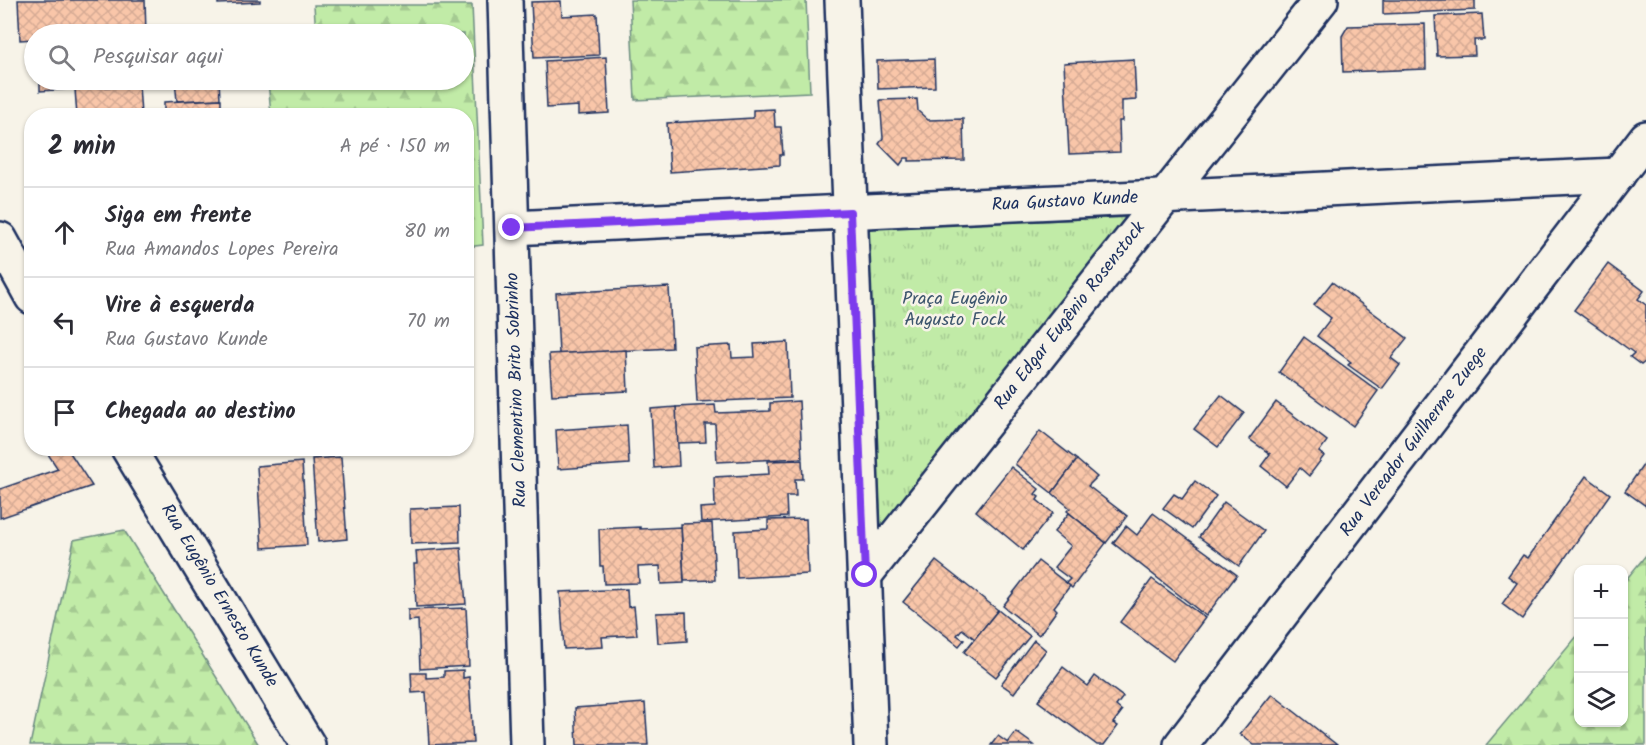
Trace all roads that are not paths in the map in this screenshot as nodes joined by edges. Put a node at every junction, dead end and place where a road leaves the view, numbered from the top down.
1 (505, 0) edge
2 (842, 0) edge
3 (1321, 0) edge
4 (1646, 138) edge
5 (1618, 175) junction
6 (1165, 197) junction
7 (850, 212) junction
8 (512, 228) junction
9 (9, 249) edge
10 (24, 280) edge
11 (133, 456) edge
12 (865, 575) junction
13 (309, 745) edge
14 (527, 745) edge
15 (871, 745) edge
16 (1182, 745) edge

1 - 8 street, Rua Clementino Brito Sobrinho
2 - 7 street
3 - 6 street, Rua Edgar Eugênio Rosenstock
4 - 5 street, Rua Vereador Guilherme Zuege
5 - 6 street, Rua Gustavo Kunde
5 - 16 street, Rua Vereador Guilherme Zuege
6 - 7 street, Rua Gustavo Kunde
6 - 12 street, Rua Edgar Eugênio Rosenstock
7 - 8 street, Rua Gustavo Kunde
7 - 12 street
8 - 14 street, Rua Clementino Brito Sobrinho
9 - 10 street
11 - 13 street, Rua Eugênio Ernesto Kunde
12 - 15 street

